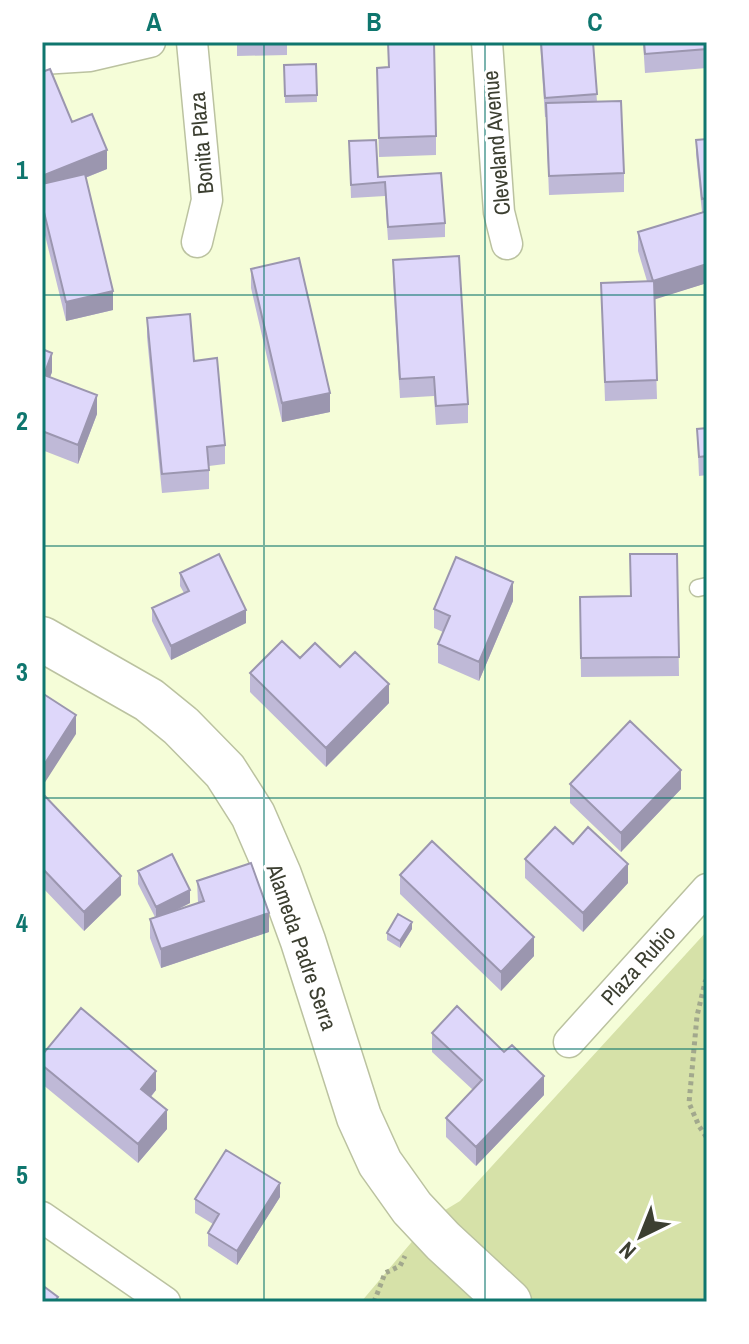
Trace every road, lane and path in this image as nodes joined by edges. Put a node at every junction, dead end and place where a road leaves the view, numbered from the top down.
1 (150, 42) edge
2 (192, 42) edge
3 (487, 42) edge
4 (42, 59) edge
5 (197, 242) dead end
6 (507, 244) dead end
7 (42, 639) edge
8 (707, 889) edge
9 (707, 979) edge
10 (569, 1042) dead end
11 (707, 1138) edge
12 (42, 1217) edge
13 (165, 1302) edge
14 (509, 1302) edge

1 - 4 street
2 - 5 street, Bonita Plaza
3 - 6 street, Cleveland Avenue
7 - 14 street, Alameda Padre Serra
8 - 10 street, Plaza Rubio
9 - 11 path
12 - 13 street

